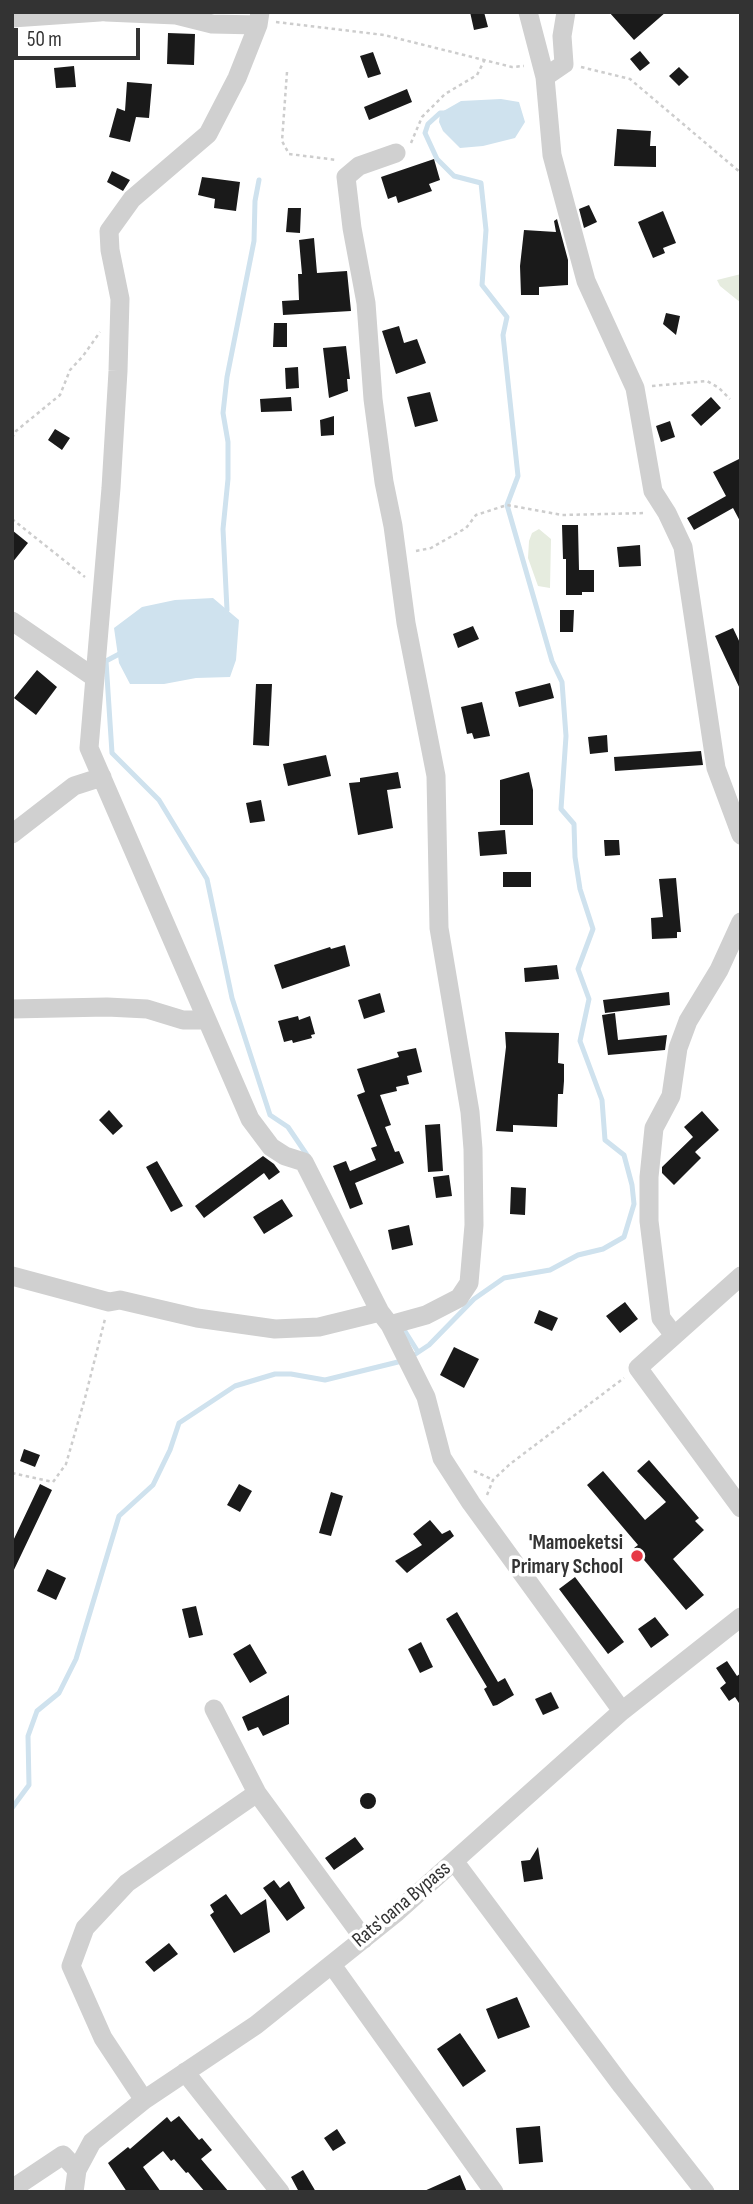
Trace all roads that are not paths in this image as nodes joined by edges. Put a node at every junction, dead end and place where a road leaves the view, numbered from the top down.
1 (100, 12) edge
2 (106, 12) edge
3 (528, 12) edge
4 (566, 12) edge
5 (12, 18) edge
6 (259, 19) edge
7 (543, 71) junction
8 (396, 153) road end
9 (12, 621) edge
10 (95, 678) junction
11 (102, 777) junction
12 (12, 834) edge
13 (741, 835) edge
14 (741, 922) edge
15 (12, 1009) edge
16 (207, 1020) junction
17 (12, 1276) edge
18 (741, 1276) edge
19 (385, 1319) junction
20 (673, 1335) junction
21 (741, 1508) edge
22 (741, 1617) edge
23 (214, 1709) dead end
24 (622, 1712) junction
25 (257, 1793) junction
26 (454, 1861) junction
27 (364, 1938) junction
28 (332, 1965) junction
29 (185, 2072) junction
30 (144, 2100) junction
31 (77, 2170) junction
32 (12, 2189) edge
33 (74, 2192) edge
34 (280, 2192) edge
35 (494, 2192) edge
36 (705, 2192) edge

1 - 5 street
2 - 6 street
3 - 7 street
4 - 7 street
6 - 10 street
7 - 13 street
8 - 19 street
9 - 10 street
10 - 11 street
11 - 12 street
11 - 16 street
14 - 20 street
15 - 16 street
16 - 19 street
17 - 19 street
18 - 20 street
19 - 24 street
20 - 21 street
22 - 24 street, Rats'oana Bypass
23 - 25 street
24 - 26 street, Rats'oana Bypass
25 - 27 street
25 - 30 street
26 - 27 street, Rats'oana Bypass
26 - 36 street
27 - 28 street, Rats'oana Bypass
28 - 29 street, Rats'oana Bypass
28 - 35 street
29 - 30 street, Rats'oana Bypass
29 - 34 street
30 - 31 street, Rats'oana Bypass
31 - 32 street
31 - 33 street, Rats'oana Bypass

